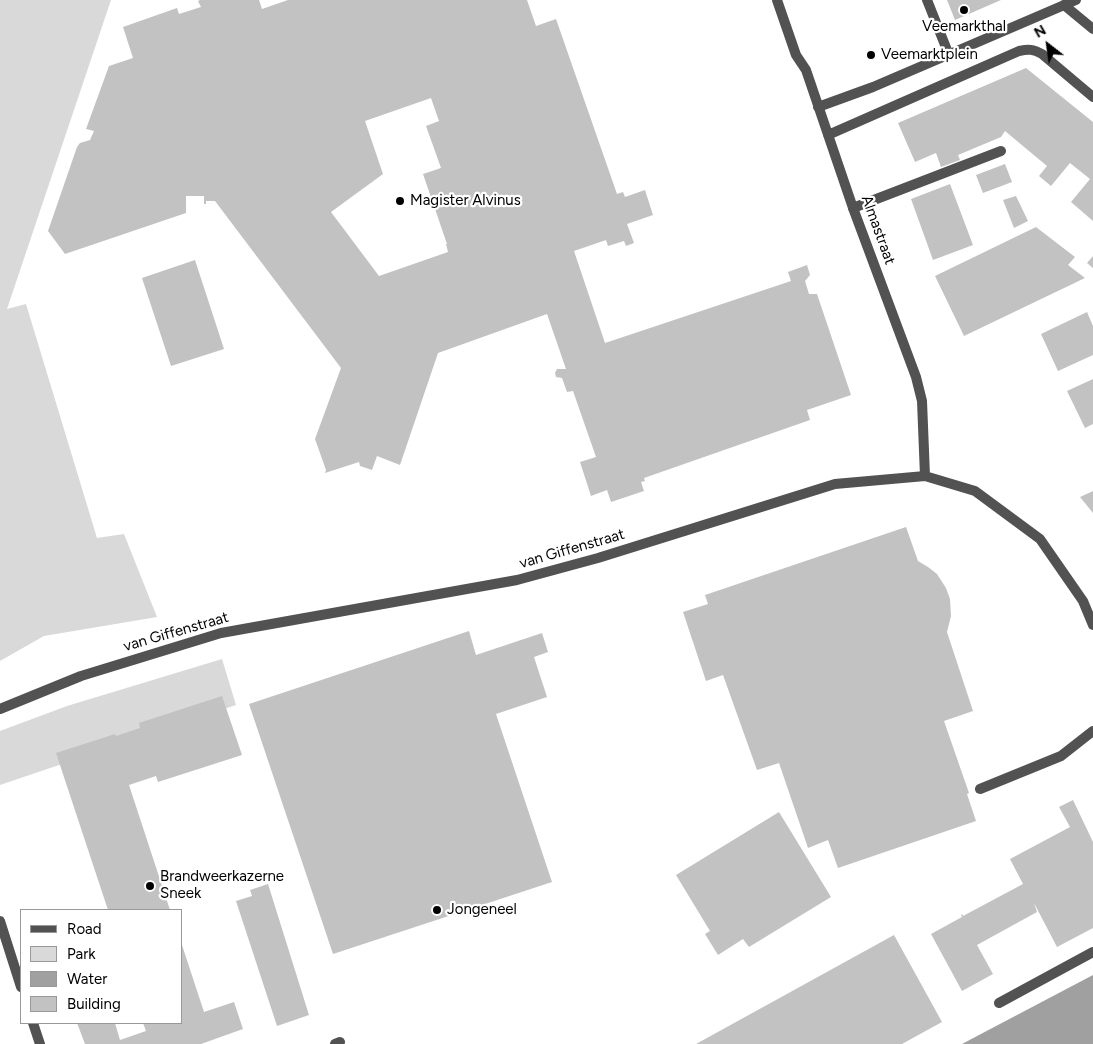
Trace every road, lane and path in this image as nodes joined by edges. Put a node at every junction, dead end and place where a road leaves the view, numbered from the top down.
1 (777, 0) edge
2 (928, 0) edge
3 (1076, 0) edge
4 (1064, 5) junction
5 (1093, 29) edge
6 (949, 54) junction
7 (1093, 96) edge
8 (818, 107) junction
9 (828, 135) junction
10 (1001, 151) dead end
11 (854, 208) junction
12 (926, 476) junction
13 (1093, 625) edge
14 (0, 709) edge
15 (1093, 731) edge
16 (980, 790) dead end
17 (0, 921) edge
18 (1093, 952) edge
19 (20, 984) edge
20 (999, 1003) dead end
21 (33, 1024) edge
22 (40, 1044) edge

1 - 8 street, Almastraat
2 - 6 street
3 - 4 street
4 - 5 street
4 - 6 street
6 - 8 street
7 - 9 street
8 - 9 street, Almastraat
9 - 11 street, Almastraat
10 - 11 street
11 - 12 street, Almastraat
12 - 13 street, van Giffenstraat
12 - 14 street, van Giffenstraat
15 - 16 street
17 - 19 street
18 - 20 street
21 - 22 street

